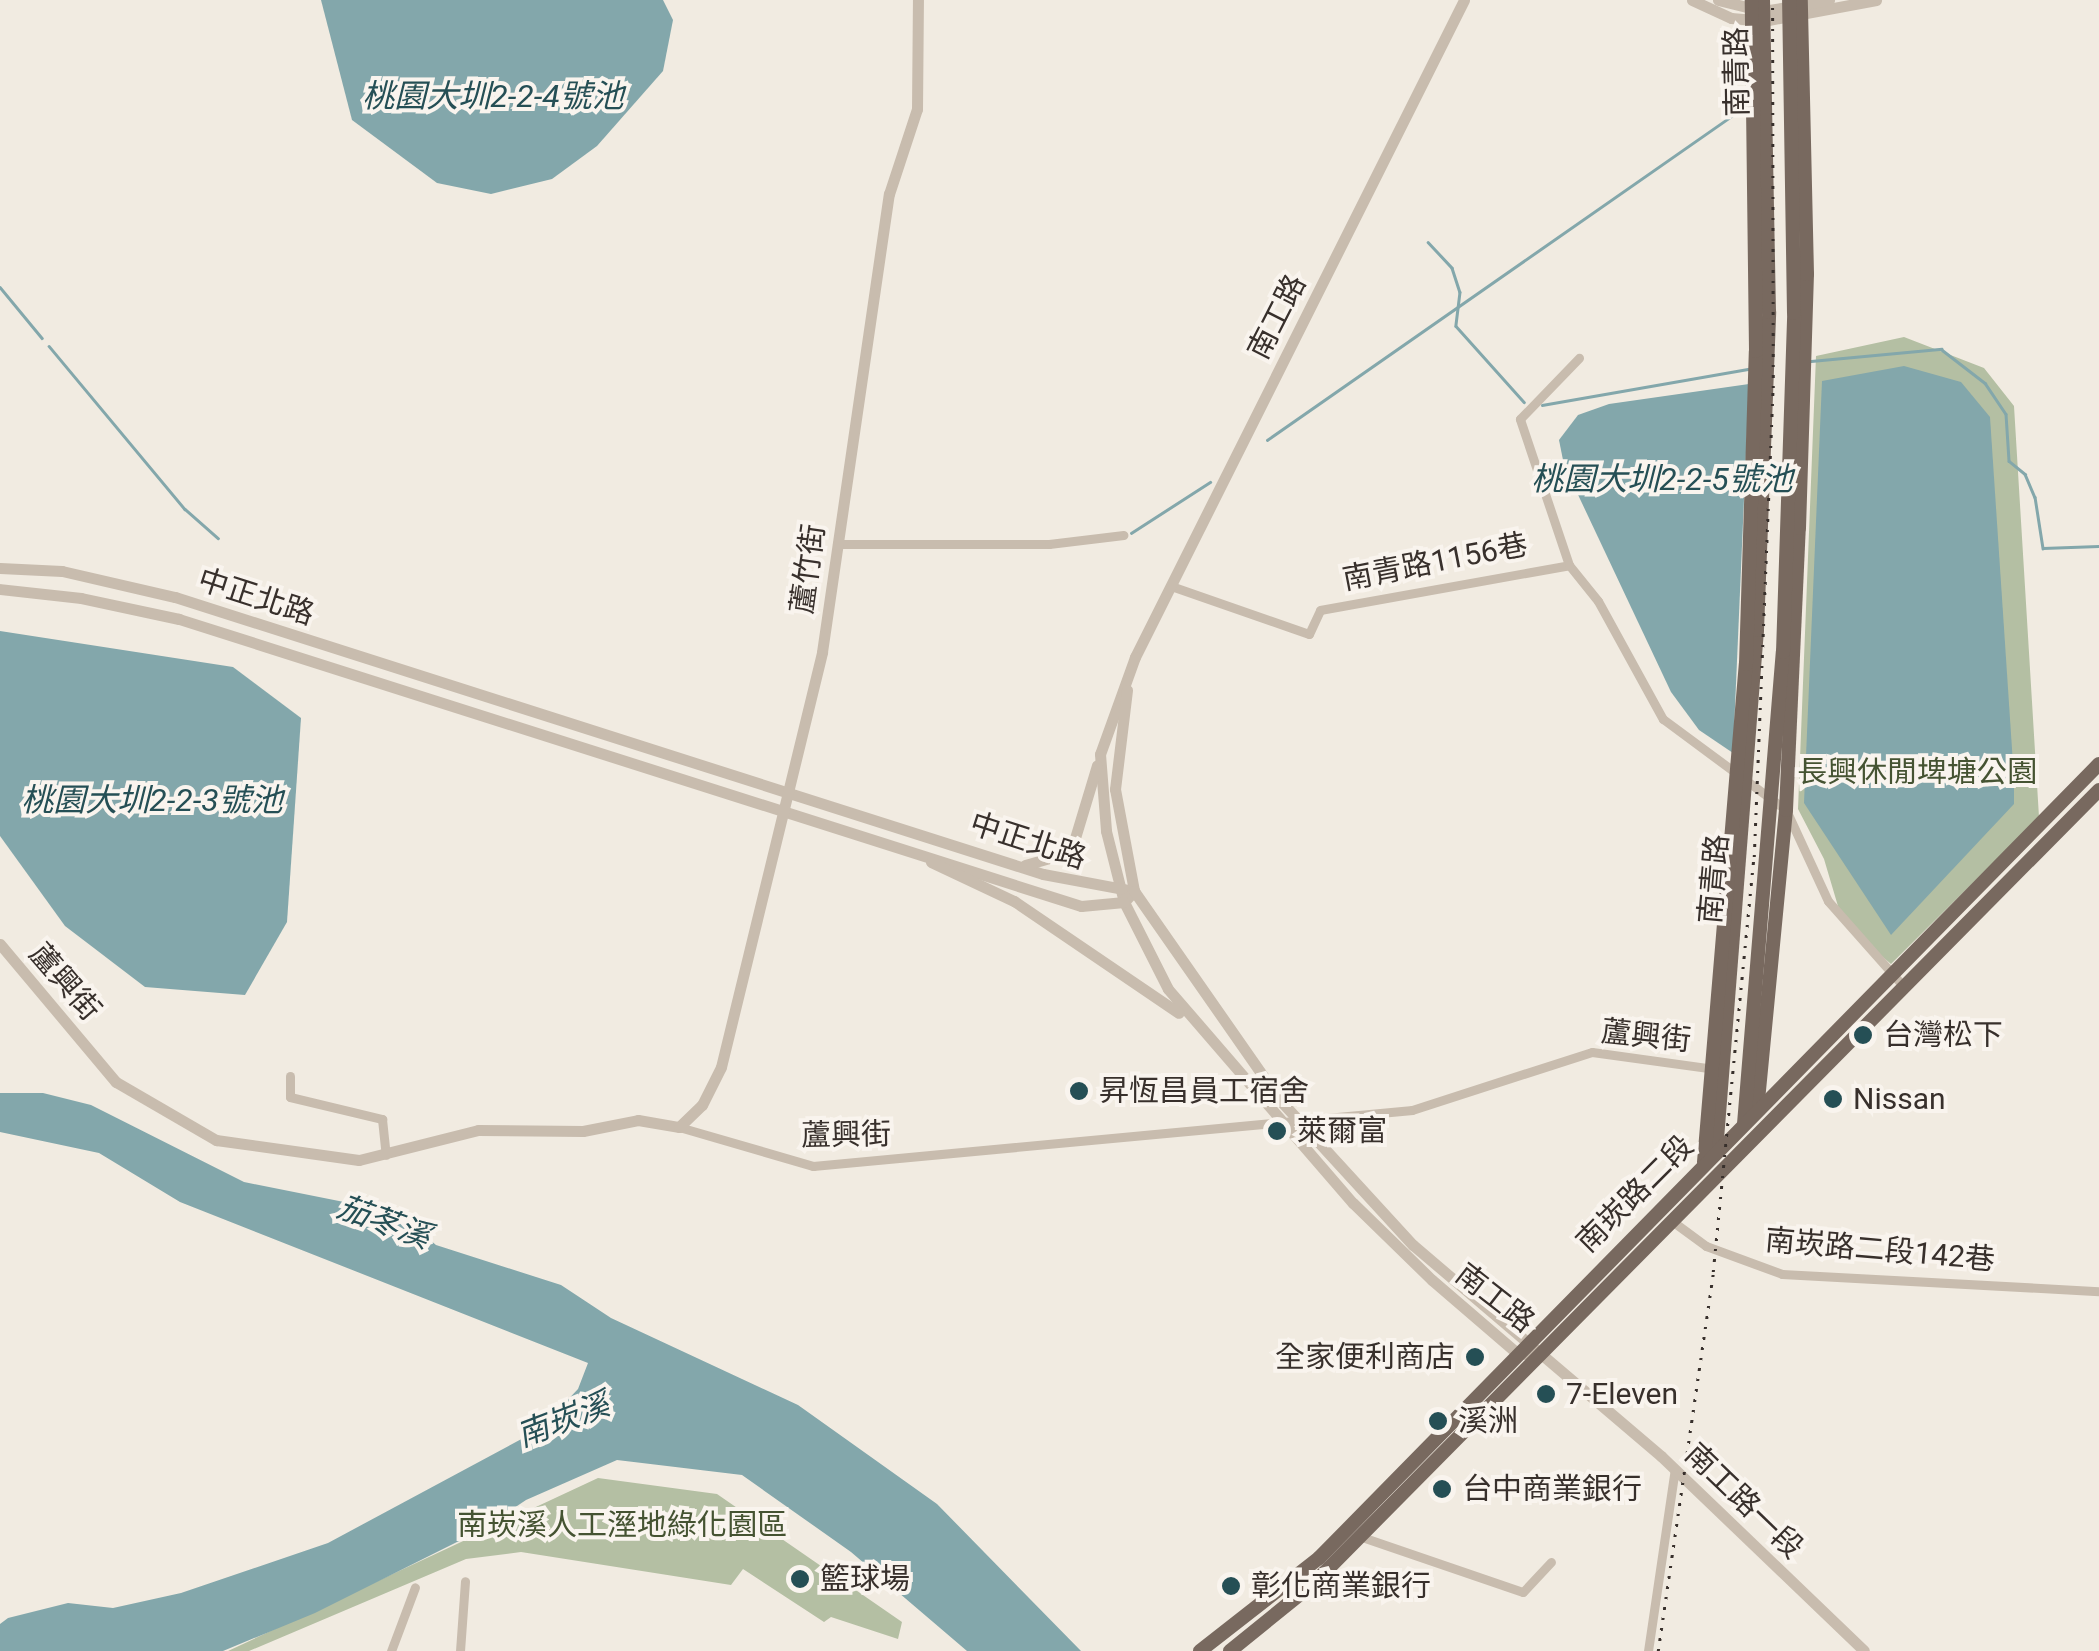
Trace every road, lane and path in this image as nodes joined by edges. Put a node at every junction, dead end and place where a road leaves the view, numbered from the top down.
1 (918, 0) edge
2 (1464, 0) edge
3 (1692, 0) edge
4 (1718, 0) edge
5 (1829, 0) edge
6 (1872, 0) edge
7 (1795, 9) edge
8 (1757, 11) edge
9 (1791, 61) junction
10 (1804, 112) junction
11 (1768, 262) junction
12 (1756, 312) junction
13 (1579, 358) dead end
14 (1122, 535) dead end
15 (837, 544) junction
16 (1748, 554) junction
17 (1569, 565) junction
18 (0, 568) edge
19 (1798, 568) junction
20 (1171, 586) junction
21 (0, 590) edge
22 (1758, 590) junction
23 (1784, 619) junction
24 (1136, 657) junction
25 (1100, 754) junction
26 (2099, 764) edge
27 (1744, 774) junction
28 (2099, 790) edge
29 (785, 791) junction
30 (1772, 797) junction
31 (780, 810) junction
32 (1786, 810) junction
33 (914, 853) junction
34 (1025, 865) junction
35 (1121, 886) junction
36 (1134, 892) junction
37 (1124, 902) junction
38 (0, 944) edge
39 (1893, 975) junction
40 (1904, 986) junction
41 (1205, 1038) junction
42 (1714, 1069) junction
43 (290, 1076) dead end
44 (1757, 1109) junction
45 (1296, 1117) junction
46 (1276, 1119) junction
47 (1744, 1122) junction
48 (679, 1127) junction
49 (1749, 1146) junction
50 (386, 1155) junction
51 (1710, 1156) junction
52 (1716, 1172) junction
53 (1704, 1184) junction
54 (1670, 1220) junction
55 (2099, 1292) edge
56 (1527, 1351) junction
57 (1675, 1469) junction
58 (1360, 1536) junction
59 (1550, 1562) dead end
60 (465, 1581) dead end
61 (416, 1588) dead end
62 (390, 1651) edge
63 (460, 1651) edge
64 (1200, 1651) edge
65 (1230, 1651) edge
66 (1648, 1651) edge
67 (1864, 1651) edge

1 - 15 street, 蘆竹街
2 - 20 street, 南工路
3 - 8 street
4 - 8 street
5 - 7 street
6 - 7 street
7 - 8 street
7 - 9 main road, 南青路
7 - 10 main road
8 - 11 main road, 南青路
8 - 12 main road
9 - 10 main road, 南青路
9 - 23 main road, 南青路
10 - 19 main road
11 - 12 main road, 南青路
11 - 22 main road, 南青路
12 - 16 main road
13 - 17 street
14 - 15 street
15 - 29 street, 蘆竹街
16 - 22 main road, 南青路
16 - 27 main road
17 - 20 street, 南青路1156巷
17 - 27 street, 南青路1156巷
18 - 29 street, 中正北路
19 - 23 main road, 南青路
19 - 32 main road
20 - 24 street, 南工路
21 - 31 street, 中正北路
22 - 27 main road, 南青路
23 - 30 main road, 南青路
24 - 25 street, 南工路
24 - 36 street, 南工路
25 - 34 street
25 - 35 street, 南工路
26 - 39 main road, 南崁路二段
27 - 30 street, 南青路1156巷
27 - 42 main road
27 - 51 main road, 南青路
28 - 40 main road, 南崁路二段
29 - 31 street, 蘆竹街
29 - 34 street, 中正北路
30 - 32 street, 南青路1156巷
30 - 47 main road, 南青路
31 - 33 street, 中正北路
31 - 48 street, 蘆竹街
32 - 39 street
32 - 44 main road
33 - 37 street, 中正北路
33 - 41 street
34 - 35 street, 中正北路
35 - 36 street, 中正北路
35 - 37 street, 南工路
36 - 37 street
36 - 45 street, 南工路
37 - 41 street, 南工路
38 - 50 street, 蘆興街
39 - 40 street
39 - 44 main road, 南崁路二段
40 - 49 main road, 南崁路二段
41 - 46 street, 南工路
42 - 45 street, 蘆興街
42 - 51 main road
43 - 50 street
44 - 47 main road, 南崁路二段
44 - 49 main road
45 - 46 street, 蘆興街
45 - 56 street, 南工路
46 - 48 street, 蘆興街
46 - 56 street, 南工路
47 - 49 main road, 南青路
47 - 51 main road, 南崁路二段
48 - 50 street, 蘆興街
49 - 52 main road, 南崁路二段
51 - 52 main road, 南青路
51 - 53 main road
51 - 56 main road, 南崁路二段
52 - 53 main road, 南崁路二段
53 - 54 main road, 南崁路二段
54 - 55 street, 南崁路二段142巷
54 - 56 main road, 南崁路二段
56 - 57 street, 南工路一段
56 - 58 main road, 南崁路二段
56 - 64 main road, 南崁路二段
57 - 66 street
57 - 67 street, 南工路一段
58 - 59 street
58 - 65 main road, 南崁路二段
60 - 63 street
61 - 62 street

